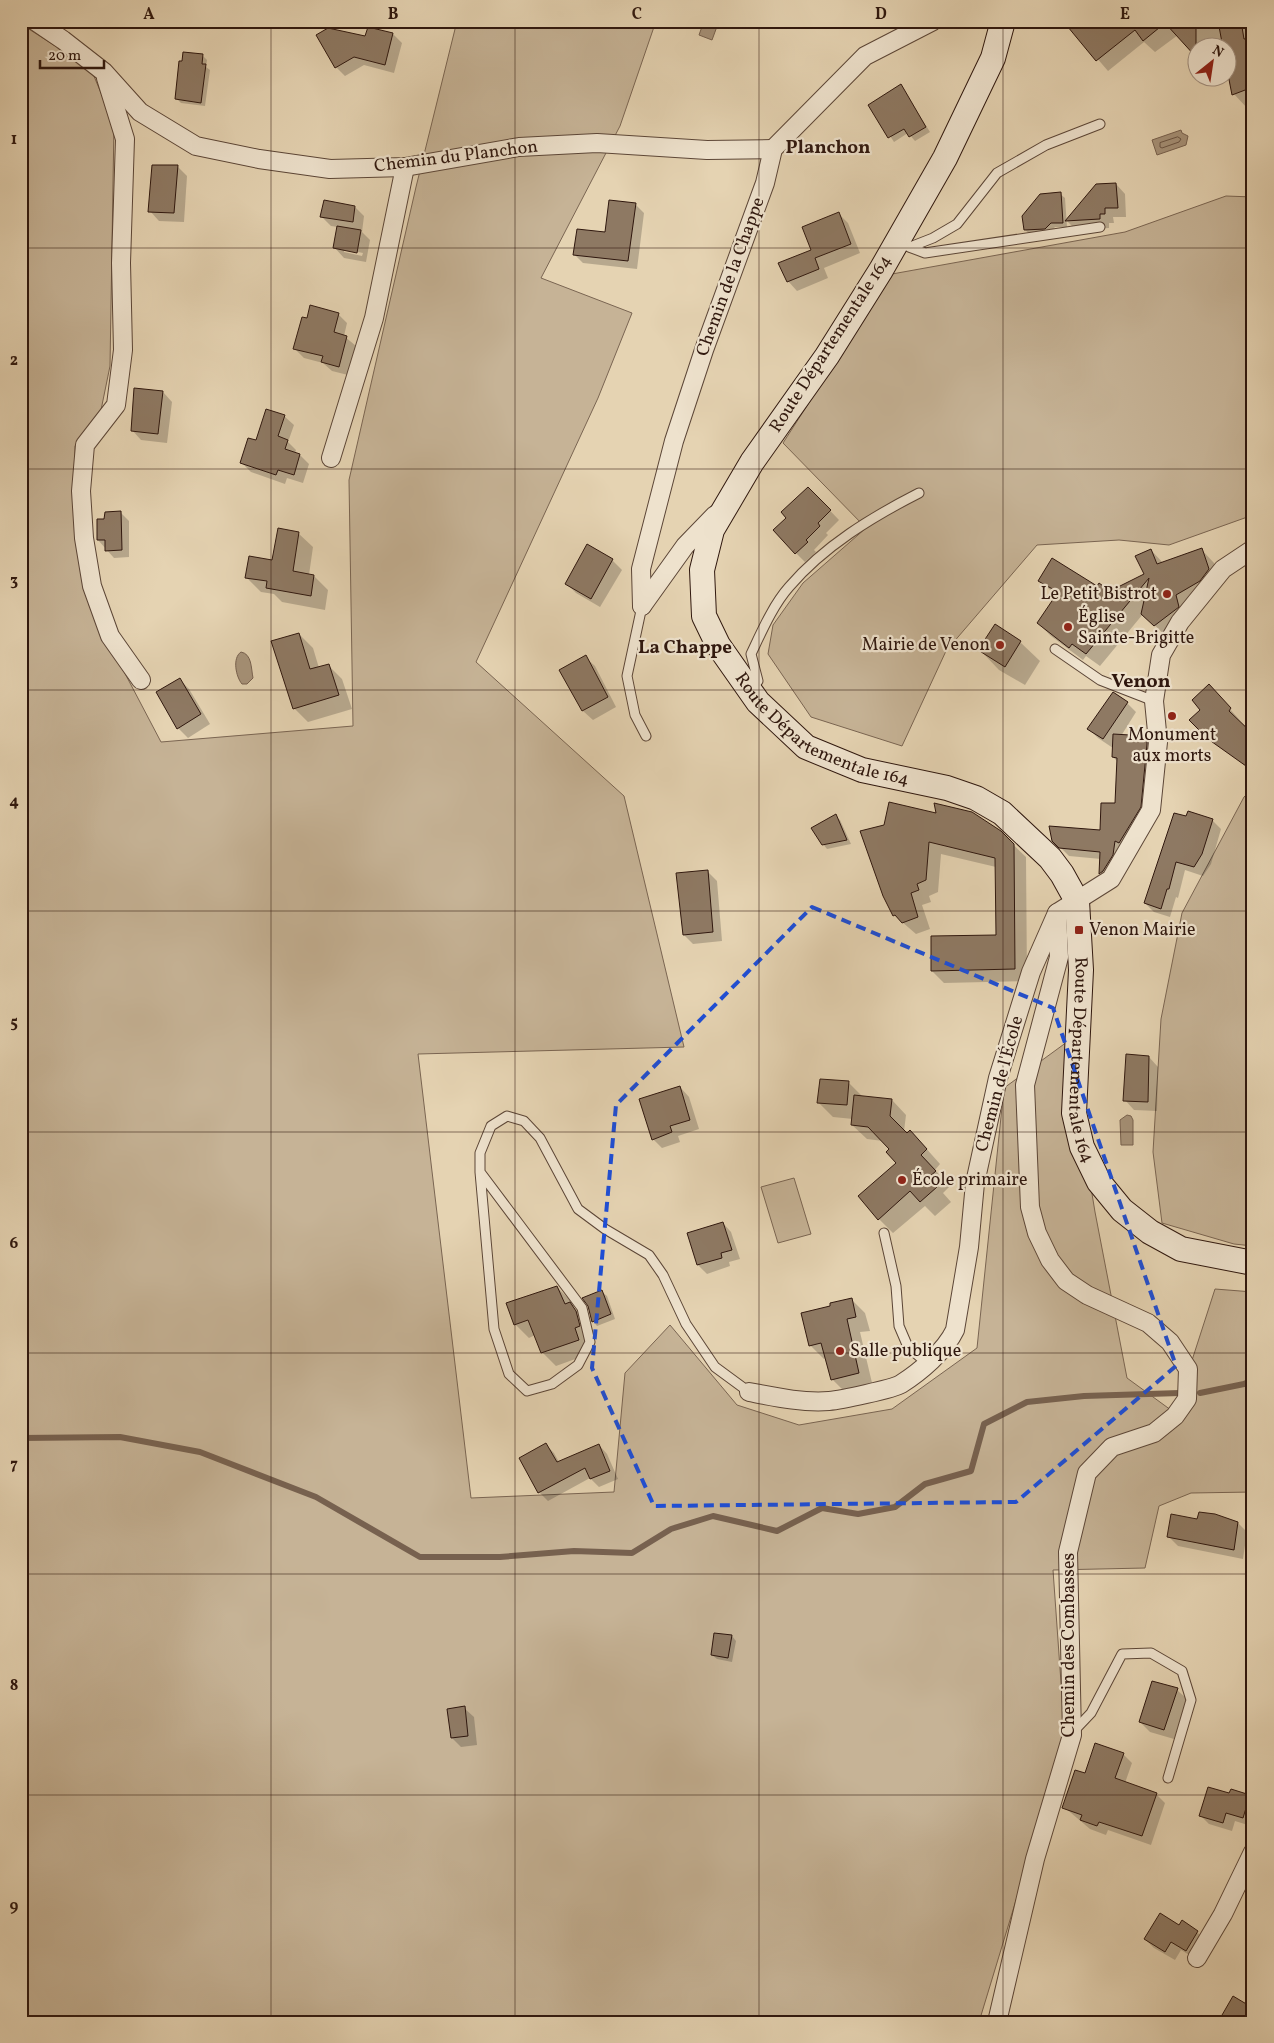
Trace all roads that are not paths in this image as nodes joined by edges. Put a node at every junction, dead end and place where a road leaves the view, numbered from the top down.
1 (35, 21) edge
2 (933, 21) edge
3 (1004, 21) edge
4 (104, 72) junction
5 (1100, 124) dead end
6 (773, 148) junction
7 (405, 166) junction
8 (1100, 227) dead end
9 (904, 245) junction
10 (331, 458) dead end
11 (920, 493) dead end
12 (726, 503) junction
13 (1253, 550) edge
14 (642, 606) junction
15 (1055, 649) dead end
16 (141, 680) dead end
17 (750, 690) junction
18 (1154, 700) junction
19 (646, 736) dead end
20 (1077, 901) junction
21 (1057, 914) junction
22 (480, 1172) junction
23 (884, 1233) dead end
24 (1253, 1263) edge
25 (928, 1363) junction
26 (749, 1392) joint
27 (1072, 1733) junction
28 (1168, 1778) dead end
29 (1253, 1852) edge
30 (1197, 1958) dead end
31 (997, 2022) edge

1 - 4 street, Chemin du Planchon
2 - 6 street
3 - 9 street, Route Départementale 164
4 - 7 street, Chemin du Planchon
4 - 16 street
5 - 9 lane
6 - 7 street, Chemin du Planchon
6 - 14 street, Chemin de la Chappe
7 - 10 street
8 - 9 lane
9 - 12 street, Route Départementale 164
11 - 17 lane
12 - 14 street
12 - 17 street, Route Départementale 164
13 - 18 street
14 - 19 lane
15 - 18 lane
17 - 20 street, Route Départementale 164
18 - 20 street
20 - 21 street
20 - 24 street, Route Départementale 164
21 - 25 street, Chemin de l'École
21 - 27 street, Chemin des Combasses
22 - 22 lane
22 - 26 lane
23 - 25 lane
25 - 26 street, Chemin de l'École
27 - 28 lane
27 - 31 street, Chemin des Combasses
29 - 30 street

